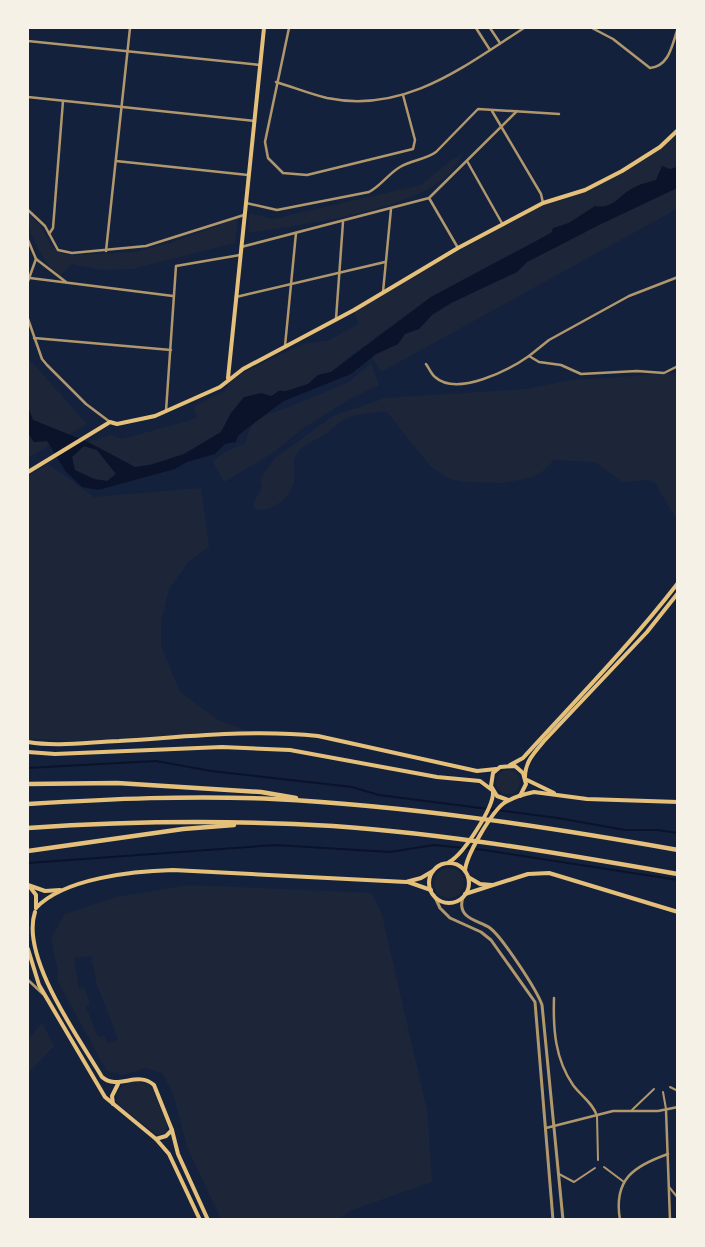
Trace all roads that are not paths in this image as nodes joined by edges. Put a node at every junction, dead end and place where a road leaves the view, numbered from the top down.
1 (130, 28) edge
2 (264, 28) edge
3 (289, 28) edge
4 (476, 28) edge
5 (490, 28) edge
6 (524, 28) edge
7 (592, 28) edge
8 (678, 28) edge
9 (28, 41) edge
10 (500, 43) junction
11 (490, 50) junction
12 (127, 51) junction
13 (260, 65) junction
14 (276, 82) junction
15 (404, 95) junction
16 (28, 97) edge
17 (63, 101) junction
18 (121, 107) junction
19 (491, 110) junction
20 (517, 111) junction
21 (559, 114) dead end
22 (254, 121) junction
23 (502, 128) junction
24 (678, 130) edge
25 (116, 162) junction
26 (467, 162) junction
27 (248, 175) junction
28 (429, 198) junction
29 (246, 203) junction
30 (544, 203) junction
31 (391, 209) junction
32 (28, 210) edge
33 (244, 215) junction
34 (343, 222) junction
35 (503, 224) junction
36 (296, 233) junction
37 (49, 234) junction
38 (28, 240) edge
39 (241, 246) junction
40 (458, 248) junction
41 (106, 251) junction
42 (240, 255) junction
43 (36, 259) junction
44 (385, 262) junction
45 (339, 272) junction
46 (678, 277) edge
47 (29, 280) edge
48 (67, 282) junction
49 (290, 284) junction
50 (383, 294) junction
51 (173, 296) junction
52 (236, 297) junction
53 (28, 319) edge
54 (336, 320) junction
55 (34, 338) junction
56 (285, 347) junction
57 (171, 350) junction
58 (529, 356) junction
59 (426, 364) dead end
60 (678, 366) edge
61 (228, 378) junction
62 (166, 412) junction
63 (110, 422) junction
64 (28, 472) edge
65 (678, 584) edge
66 (678, 593) edge
67 (28, 742) edge
68 (28, 752) edge
69 (510, 765) junction
70 (496, 770) junction
71 (525, 778) junction
72 (28, 784) edge
73 (493, 791) junction
74 (559, 794) junction
75 (517, 797) junction
76 (510, 800) junction
77 (314, 802) junction
78 (678, 802) edge
79 (28, 804) edge
80 (249, 823) junction
81 (28, 828) edge
82 (678, 850) edge
83 (28, 851) edge
84 (446, 863) junction
85 (433, 871) junction
86 (465, 871) junction
87 (678, 874) edge
88 (468, 876) junction
89 (406, 882) junction
90 (28, 885) edge
91 (496, 885) junction
92 (70, 888) junction
93 (430, 890) junction
94 (434, 895) junction
95 (464, 896) junction
96 (35, 910) junction
97 (678, 912) edge
98 (28, 919) edge
99 (28, 949) edge
100 (28, 980) edge
101 (46, 997) junction
102 (554, 998) dead end
103 (118, 1084) junction
104 (670, 1087) dead end
105 (654, 1089) dead end
106 (678, 1091) edge
107 (663, 1092) dead end
108 (113, 1104) junction
109 (678, 1106) edge
110 (666, 1110) junction
111 (630, 1112) junction
112 (597, 1116) junction
113 (546, 1128) junction
114 (554, 1128) junction
115 (172, 1130) junction
116 (156, 1139) junction
117 (668, 1154) junction
118 (598, 1160) dead end
119 (604, 1167) dead end
120 (596, 1168) dead end
121 (559, 1174) junction
122 (624, 1182) junction
123 (669, 1187) junction
124 (678, 1198) edge
125 (200, 1220) edge
126 (208, 1220) edge
127 (554, 1220) edge
128 (563, 1220) edge
129 (620, 1220) edge
130 (670, 1220) edge

1 - 12 street
2 - 13 main road
3 - 14 street
4 - 11 street
5 - 10 street
6 - 10 street
7 - 8 street
9 - 12 street
10 - 11 street
11 - 15 street
12 - 13 street
12 - 18 street
13 - 22 main road
14 - 15 street
14 - 15 street
16 - 17 street
17 - 18 street
17 - 37 street
18 - 22 street
18 - 25 street
19 - 20 street
19 - 23 street
19 - 29 street
20 - 21 street
20 - 23 street
22 - 27 main road
23 - 26 street
23 - 30 street
24 - 30 main road
25 - 27 street
25 - 41 street
26 - 28 street
26 - 35 street
27 - 29 main road
28 - 31 street
28 - 40 street
29 - 33 main road
30 - 35 main road
31 - 34 street
31 - 44 street
32 - 37 street
33 - 39 main road
33 - 41 street
34 - 36 street
34 - 45 street
35 - 40 main road
36 - 39 street
36 - 49 street
37 - 41 street
38 - 43 street
39 - 42 main road
40 - 50 main road
42 - 51 street
42 - 52 main road
43 - 47 street
43 - 48 street
44 - 45 street
44 - 50 street
45 - 49 street
45 - 54 street
46 - 58 street
47 - 48 street
48 - 51 street
49 - 52 street
49 - 56 street
50 - 54 main road
51 - 57 street
52 - 61 main road
53 - 55 street
54 - 56 main road
55 - 57 street
55 - 63 street
56 - 61 main road
57 - 62 street
58 - 59 street
58 - 60 street
61 - 62 main road
62 - 63 main road
63 - 64 main road
65 - 69 main road
66 - 71 main road
67 - 70 main road
68 - 73 main road
69 - 70 main road
69 - 71 main road
70 - 73 main road
71 - 74 main road
71 - 75 main road
72 - 77 highway
73 - 76 main road
73 - 84 main road
74 - 75 main road
74 - 78 main road
75 - 76 main road
76 - 86 main road
77 - 79 highway
77 - 82 highway
80 - 81 highway
80 - 83 highway
80 - 87 highway
84 - 85 main road
84 - 86 main road
85 - 89 main road
85 - 93 main road
86 - 88 main road
88 - 91 main road
88 - 95 main road
89 - 92 main road
89 - 93 main road
90 - 92 main road
90 - 96 main road
91 - 95 main road
91 - 97 main road
92 - 96 main road
93 - 94 main road
94 - 95 main road
94 - 113 street
95 - 114 street
96 - 98 main road
96 - 103 main road
99 - 101 main road
100 - 101 street
101 - 108 main road
102 - 112 street
103 - 108 main road
103 - 115 main road
104 - 106 street
105 - 111 street
107 - 110 street
108 - 116 main road
109 - 110 street
110 - 111 street
110 - 117 street
111 - 112 street
112 - 114 street
112 - 118 street
113 - 114 street
113 - 127 street
114 - 121 street
115 - 116 main road
115 - 126 main road
116 - 125 main road
117 - 122 street
117 - 123 street
119 - 122 street
120 - 121 street
121 - 128 street
122 - 129 street
123 - 124 street
123 - 130 street

